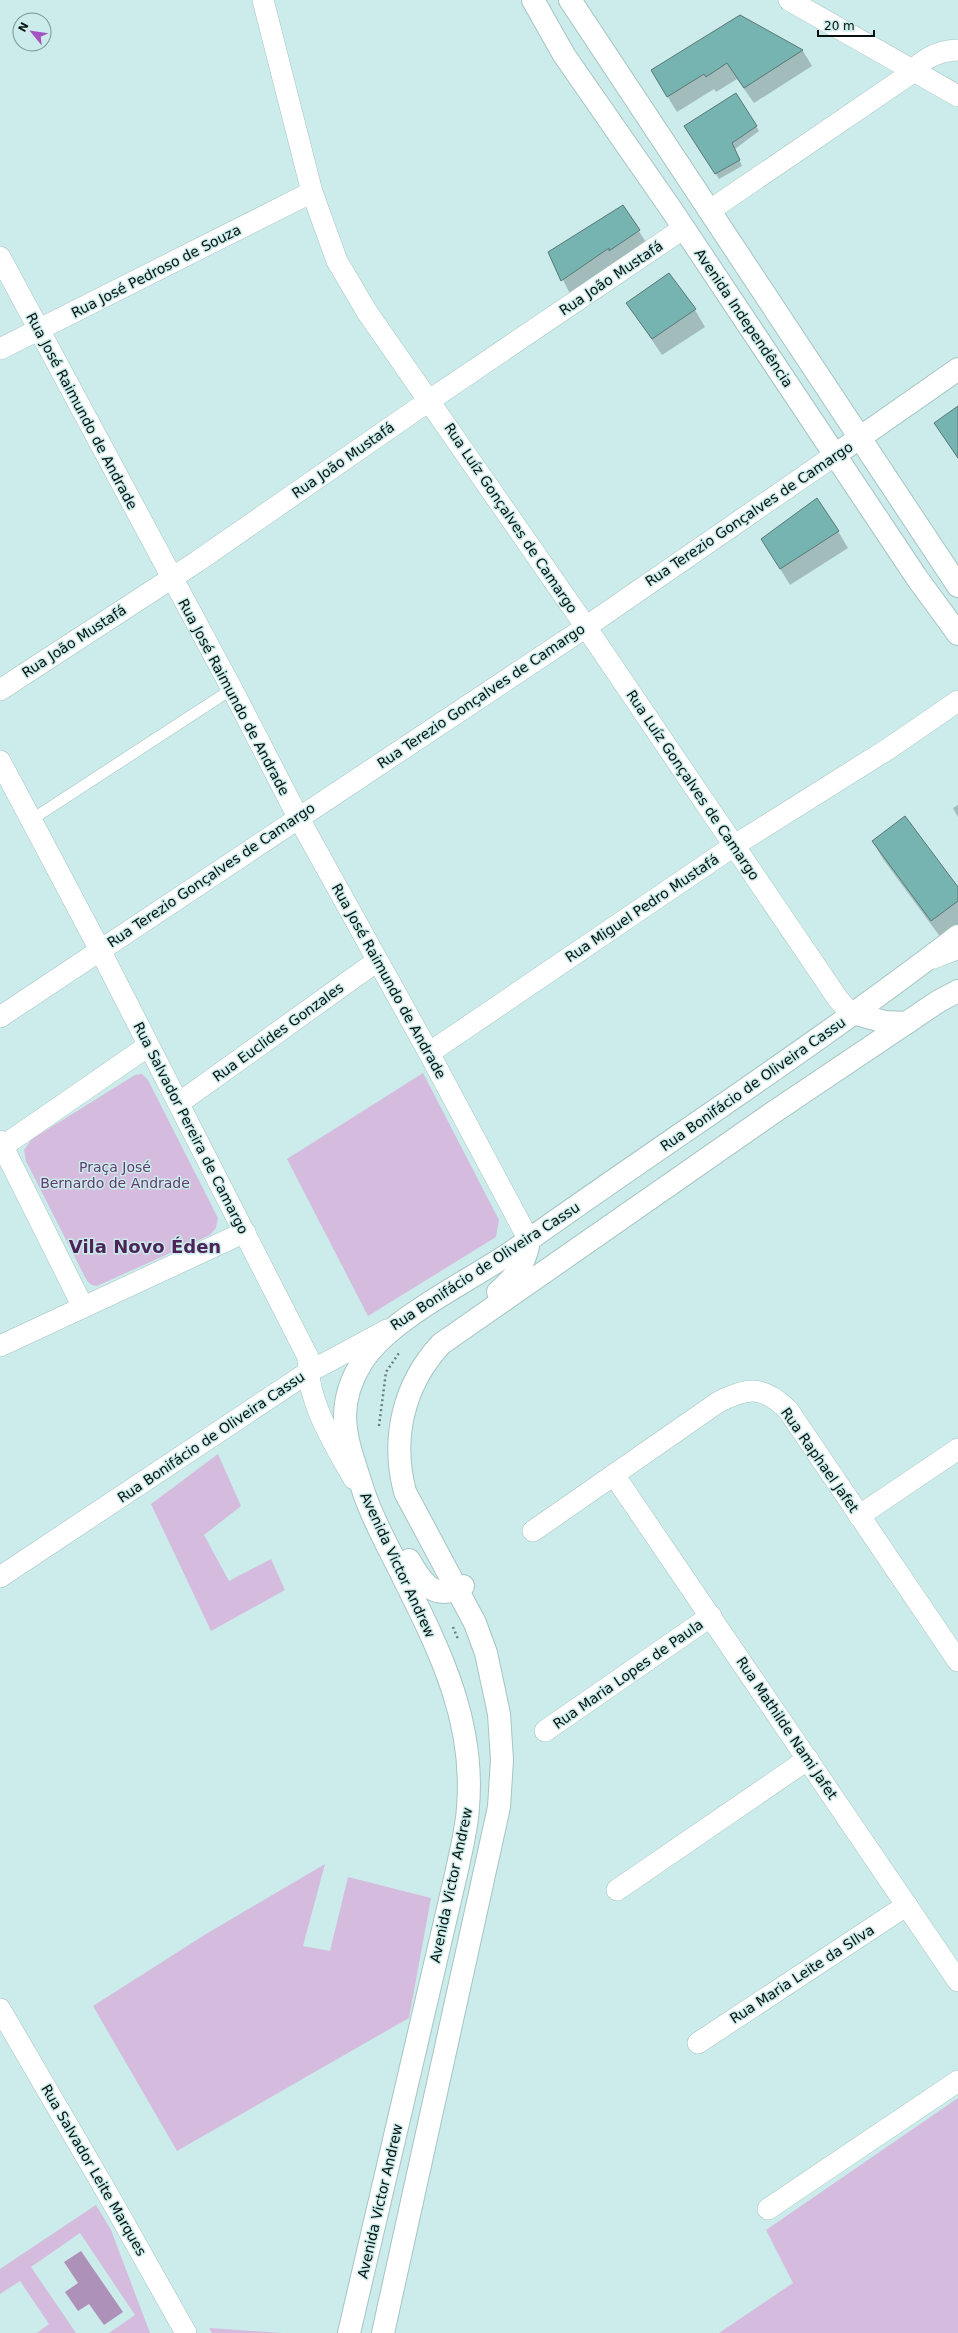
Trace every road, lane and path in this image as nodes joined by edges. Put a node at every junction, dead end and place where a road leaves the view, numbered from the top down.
1 (262, 0) edge
2 (533, 0) edge
3 (570, 0) edge
4 (790, 0) edge
5 (958, 50) edge
6 (913, 69) junction
7 (958, 96) edge
8 (312, 192) junction
9 (709, 211) junction
10 (684, 228) junction
11 (0, 257) edge
12 (769, 303) junction
13 (39, 330) junction
14 (0, 349) edge
15 (958, 369) edge
16 (430, 400) junction
17 (860, 439) junction
18 (835, 455) junction
19 (171, 578) junction
20 (958, 586) edge
21 (586, 627) junction
22 (958, 634) edge
23 (232, 688) junction
24 (0, 690) edge
25 (958, 701) edge
26 (0, 761) edge
27 (298, 817) junction
28 (31, 820) junction
29 (735, 846) junction
30 (958, 936) edge
31 (100, 950) junction
32 (958, 954) edge
33 (377, 961) junction
34 (901, 980) junction
35 (958, 991) edge
36 (856, 1014) junction
37 (0, 1017) edge
38 (907, 1023) junction
39 (148, 1046) junction
40 (429, 1053) junction
41 (178, 1103) junction
42 (1, 1144) edge
43 (245, 1232) junction
44 (529, 1240) junction
45 (83, 1307) junction
46 (396, 1325) junction
47 (458, 1332) junction
48 (0, 1346) edge
49 (308, 1373) junction
50 (958, 1449) edge
51 (614, 1475) junction
52 (366, 1500) junction
53 (859, 1516) junction
54 (533, 1531) dead end
55 (386, 1542) junction
56 (0, 1577) edge
57 (460, 1591) junction
58 (711, 1616) junction
59 (958, 1661) edge
60 (545, 1731) dead end
61 (808, 1759) junction
62 (617, 1890) dead end
63 (907, 1905) junction
64 (958, 1981) edge
65 (0, 2009) edge
66 (698, 2043) dead end
67 (958, 2082) edge
68 (768, 2209) dead end
69 (186, 2333) edge
70 (349, 2333) edge
71 (383, 2333) edge

1 - 8 street, Rua Luíz Gonçalves de Camargo
2 - 10 main road, Avenida Independência
3 - 9 main road, Avenida Independência
4 - 6 street
5 - 6 street
6 - 7 street
6 - 9 street
8 - 13 street, Rua José Pedroso de Souza
8 - 16 street, Rua Luíz Gonçalves de Camargo
9 - 12 main road, Avenida Independência
10 - 12 main road
10 - 16 street, Rua João Mustafá
10 - 18 main road, Avenida Independência
11 - 13 street, Rua José Raimundo de Andrade
12 - 17 main road, Avenida Independência
13 - 14 street, Rua José Pedroso de Souza
13 - 19 street, Rua José Raimundo de Andrade
15 - 17 main road, Rua Terezio Gonçalves de Camargo
16 - 19 street, Rua João Mustafá
16 - 21 street, Rua Luíz Gonçalves de Camargo
17 - 18 main road, Rua Terezio Gonçalves de Camargo
17 - 20 main road, Avenida Independência
18 - 21 street, Rua Terezio Gonçalves de Camargo
18 - 22 main road, Avenida Independência
19 - 23 street, Rua José Raimundo de Andrade
19 - 24 street, Rua João Mustafá
21 - 27 street, Rua Terezio Gonçalves de Camargo
21 - 29 street, Rua Luíz Gonçalves de Camargo
23 - 27 street, Rua José Raimundo de Andrade
23 - 28 lane
25 - 29 street, Rua Miguel Pedro Mustafá
26 - 28 street, Rua Salvador Pereira de Camargo
27 - 31 street, Rua Terezio Gonçalves de Camargo
27 - 33 street, Rua José Raimundo de Andrade
28 - 31 street, Rua Salvador Pereira de Camargo
29 - 36 street, Rua Luíz Gonçalves de Camargo
29 - 40 street, Rua Miguel Pedro Mustafá
30 - 34 main road, Rua Bonifácio de Oliveira Cassu
31 - 37 street, Rua Terezio Gonçalves de Camargo
31 - 39 street, Rua Salvador Pereira de Camargo
32 - 34 lane
33 - 40 street, Rua José Raimundo de Andrade
33 - 41 street, Rua Euclides Gonzales
34 - 36 main road, Rua Bonifácio de Oliveira Cassu
35 - 38 main road
36 - 38 main road
36 - 44 main road, Rua Bonifácio de Oliveira Cassu
38 - 47 main road
39 - 41 street, Rua Salvador Pereira de Camargo
39 - 42 street
40 - 44 street, Rua José Raimundo de Andrade
41 - 43 street, Rua Salvador Pereira de Camargo
42 - 45 street
43 - 45 street
43 - 49 street, Rua Salvador Pereira de Camargo
44 - 46 main road, Rua Bonifácio de Oliveira Cassu
44 - 47 main road
45 - 48 street
46 - 49 street, Rua Bonifácio de Oliveira Cassu
46 - 52 main road, Avenida Victor Andrew
47 - 57 main road
49 - 52 street, Rua Salvador Pereira de Camargo
49 - 56 street, Rua Bonifácio de Oliveira Cassu
50 - 53 street
51 - 53 street, Rua Raphael Jafet
51 - 54 street, Rua Raphael Jafet
51 - 58 street, Rua Mathilde Nami Jafet
52 - 55 main road, Avenida Victor Andrew
53 - 59 street, Rua Raphael Jafet
55 - 57 main road
55 - 70 main road, Avenida Victor Andrew
57 - 71 main road
58 - 60 street, Rua Maria Lopes de Paula
58 - 61 street, Rua Mathilde Nami Jafet
61 - 62 street
61 - 63 street, Rua Mathilde Nami Jafet
63 - 64 street, Rua Mathilde Nami Jafet
63 - 66 street, Rua Maria Leite da SIlva
65 - 69 street, Rua Salvador Leite Marques
67 - 68 street

